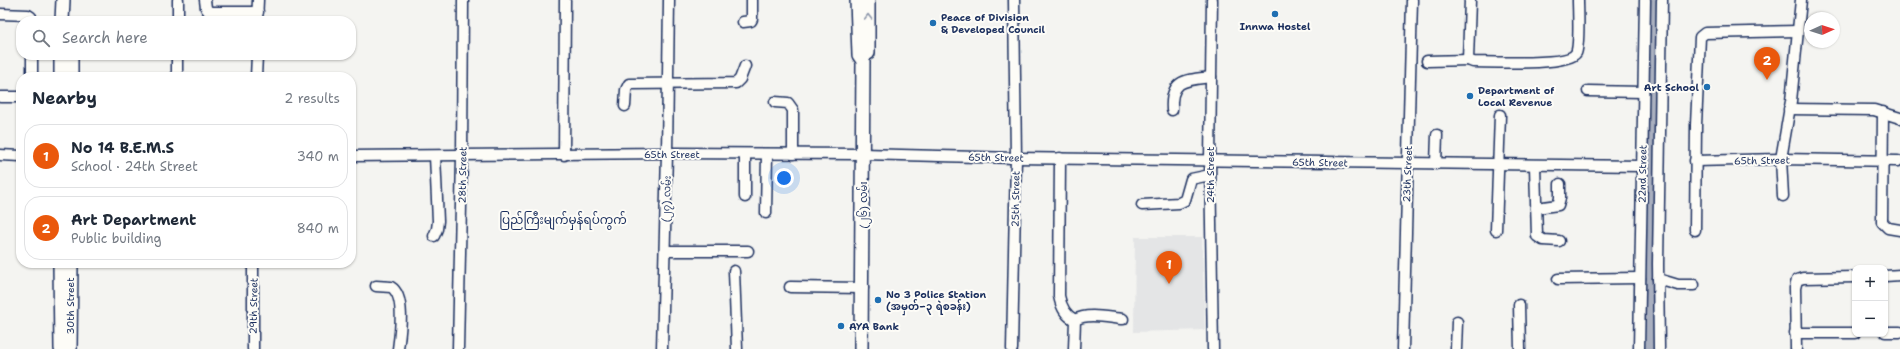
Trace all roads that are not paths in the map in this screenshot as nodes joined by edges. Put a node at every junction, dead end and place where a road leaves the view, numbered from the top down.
1 (63, 0) edge
2 (71, 0) edge
3 (178, 0) edge
4 (205, 0) edge
5 (258, 0) edge
6 (463, 0) edge
7 (565, 0) edge
8 (669, 0) edge
9 (752, 0) edge
10 (857, 0) edge
11 (868, 0) edge
12 (1014, 0) edge
13 (1212, 0) edge
14 (1412, 0) edge
15 (1470, 0) edge
16 (1578, 0) edge
17 (1645, 0) edge
18 (1662, 0) edge
19 (1800, 0) edge
20 (0, 14) edge
21 (30, 16) edge
22 (62, 16) edge
23 (71, 16) edge
24 (178, 16) edge
25 (258, 16) edge
26 (743, 22) dead end
27 (1798, 31) junction
28 (32, 60) edge
29 (65, 60) edge
30 (67, 60) edge
31 (177, 60) edge
32 (257, 60) edge
33 (1468, 60) junction
34 (863, 61) junction
35 (1427, 61) dead end
36 (746, 66) dead end
37 (32, 72) edge
38 (62, 72) edge
39 (70, 72) edge
40 (177, 72) edge
41 (256, 72) edge
42 (1211, 77) junction
43 (668, 84) junction
44 (1588, 91) dead end
45 (1643, 92) junction
46 (0, 97) edge
47 (16, 97) edge
48 (775, 102) dead end
49 (625, 106) dead end
50 (1789, 109) junction
51 (1172, 110) dead end
52 (1883, 112) junction
53 (1500, 116) dead end
54 (1900, 118) edge
55 (1437, 135) dead end
56 (667, 153) junction
57 (745, 154) junction
58 (767, 154) junction
59 (793, 154) junction
60 (863, 154) junction
61 (0, 155) edge
62 (564, 155) junction
63 (16, 156) edge
64 (356, 156) edge
65 (435, 156) junction
66 (462, 156) junction
67 (1016, 158) junction
68 (1060, 158) junction
69 (1781, 159) junction
70 (1210, 160) junction
71 (1695, 161) junction
72 (1882, 161) junction
73 (1898, 161) dead end
74 (1408, 163) junction
75 (1436, 164) junction
76 (1499, 165) junction
77 (1535, 166) junction
78 (1642, 166) junction
79 (1210, 176) junction
80 (1560, 184) dead end
81 (1783, 196) dead end
82 (745, 197) dead end
83 (1142, 205) dead end
84 (1536, 208) junction
85 (766, 213) dead end
86 (1496, 230) dead end
87 (1695, 230) dead end
88 (1900, 230) edge
89 (434, 236) dead end
90 (1559, 241) dead end
91 (665, 250) junction
92 (748, 251) dead end
93 (60, 268) edge
94 (70, 268) edge
95 (254, 268) edge
96 (734, 271) dead end
97 (1900, 275) edge
98 (1888, 276) edge
99 (1852, 277) edge
100 (1640, 278) junction
101 (1558, 279) dead end
102 (1658, 279) junction
103 (1694, 285) dead end
104 (376, 286) dead end
105 (790, 287) dead end
106 (862, 288) junction
107 (1519, 305) dead end
108 (1123, 319) dead end
109 (1075, 320) junction
110 (1457, 322) dead end
111 (1852, 332) edge
112 (1888, 332) edge
113 (1900, 332) edge
114 (1795, 333) junction
115 (61, 349) edge
116 (70, 349) edge
117 (252, 349) edge
118 (398, 349) edge
119 (458, 349) edge
120 (662, 349) edge
121 (737, 349) edge
122 (861, 349) edge
123 (1012, 349) edge
124 (1074, 349) edge
125 (1213, 349) edge
126 (1403, 349) edge
127 (1456, 349) edge
128 (1520, 349) edge
129 (1639, 349) edge
130 (1659, 349) edge
131 (1796, 349) edge

1 - 22 main road
2 - 23 main road
3 - 24 street
4 - 25 street
5 - 25 street
6 - 66 street, 28th Street
7 - 62 street
8 - 43 street, (၂၇) လမ်း
9 - 26 street
10 - 34 main road, (၂၆) လမ်း
34 -> 11 main road, (၂၆) လမ်း
12 - 67 street, 25th Street
13 - 42 street, 24th Street
14 - 74 street, 23th Street
15 - 33 street
16 - 33 street
17 - 45 street, 22nd Street
18 - 102 street, 22nd Street
19 - 27 street
20 - 21 street
27 - 50 street
27 - 71 street
28 - 37 street
29 - 38 main road
30 - 39 main road
31 - 40 street
32 - 41 street
33 - 35 street
34 - 60 main road, (၂၆) လမ်း
36 - 43 street
42 - 51 street
42 - 70 street, 24th Street
43 - 49 street
43 - 56 street, (၂၇) လမ်း
44 - 45 street
45 - 78 street, 22nd Street
46 - 47 street
48 - 59 street
50 - 52 street
50 - 69 street
52 - 54 street
52 - 72 street
53 - 76 street
55 - 75 street
56 - 57 street, 65th Street
56 - 62 street, 65th Street
56 - 91 street, (၂၇) လမ်း
57 - 58 street, 65th Street
57 - 82 street
58 - 59 street, 65th Street
58 - 85 street
59 - 60 street, 65th Street
60 - 67 street, 65th Street
60 - 106 main road, (၂၆) လမ်း
61 - 63 street
62 - 66 street, 65th Street
64 - 65 street, 65th Street
65 - 66 street, 65th Street
65 - 89 street
66 - 119 street, 28th Street
67 - 68 street, 65th Street
67 - 123 street, 25th Street
68 - 70 street, 65th Street
68 - 109 street
69 - 71 street, 65th Street
69 - 72 street, 65th Street
69 - 81 street
70 - 74 street, 65th Street
70 - 79 street, 24th Street
71 - 87 street
72 - 73 street, 65th Street
72 - 88 street
74 - 75 street, 65th Street
74 - 126 street, 23th Street
75 - 76 street, 65th Street
76 - 77 street, 65th Street
76 - 86 street
77 - 78 street, 65th Street
77 - 84 street
78 - 100 street, 22nd Street
79 - 83 street
79 - 125 street, 24th Street
80 - 84 street
84 - 90 street
91 - 92 street
91 - 120 street, (၂၇) လမ်း
93 - 115 main road, 30th Street
94 - 116 main road, 30th Street
95 - 117 street, 29th Street
96 - 121 street
97 - 98 street
99 - 114 street
100 - 101 street
100 - 129 street, 22nd Street
102 - 103 street
102 - 130 street, 22nd Street
104 - 118 street
105 - 106 street
106 - 122 main road, (၂၆) လမ်း
107 - 128 street
108 - 109 street
109 - 124 street
110 - 127 street
111 - 114 street
112 - 113 street
114 - 131 street

